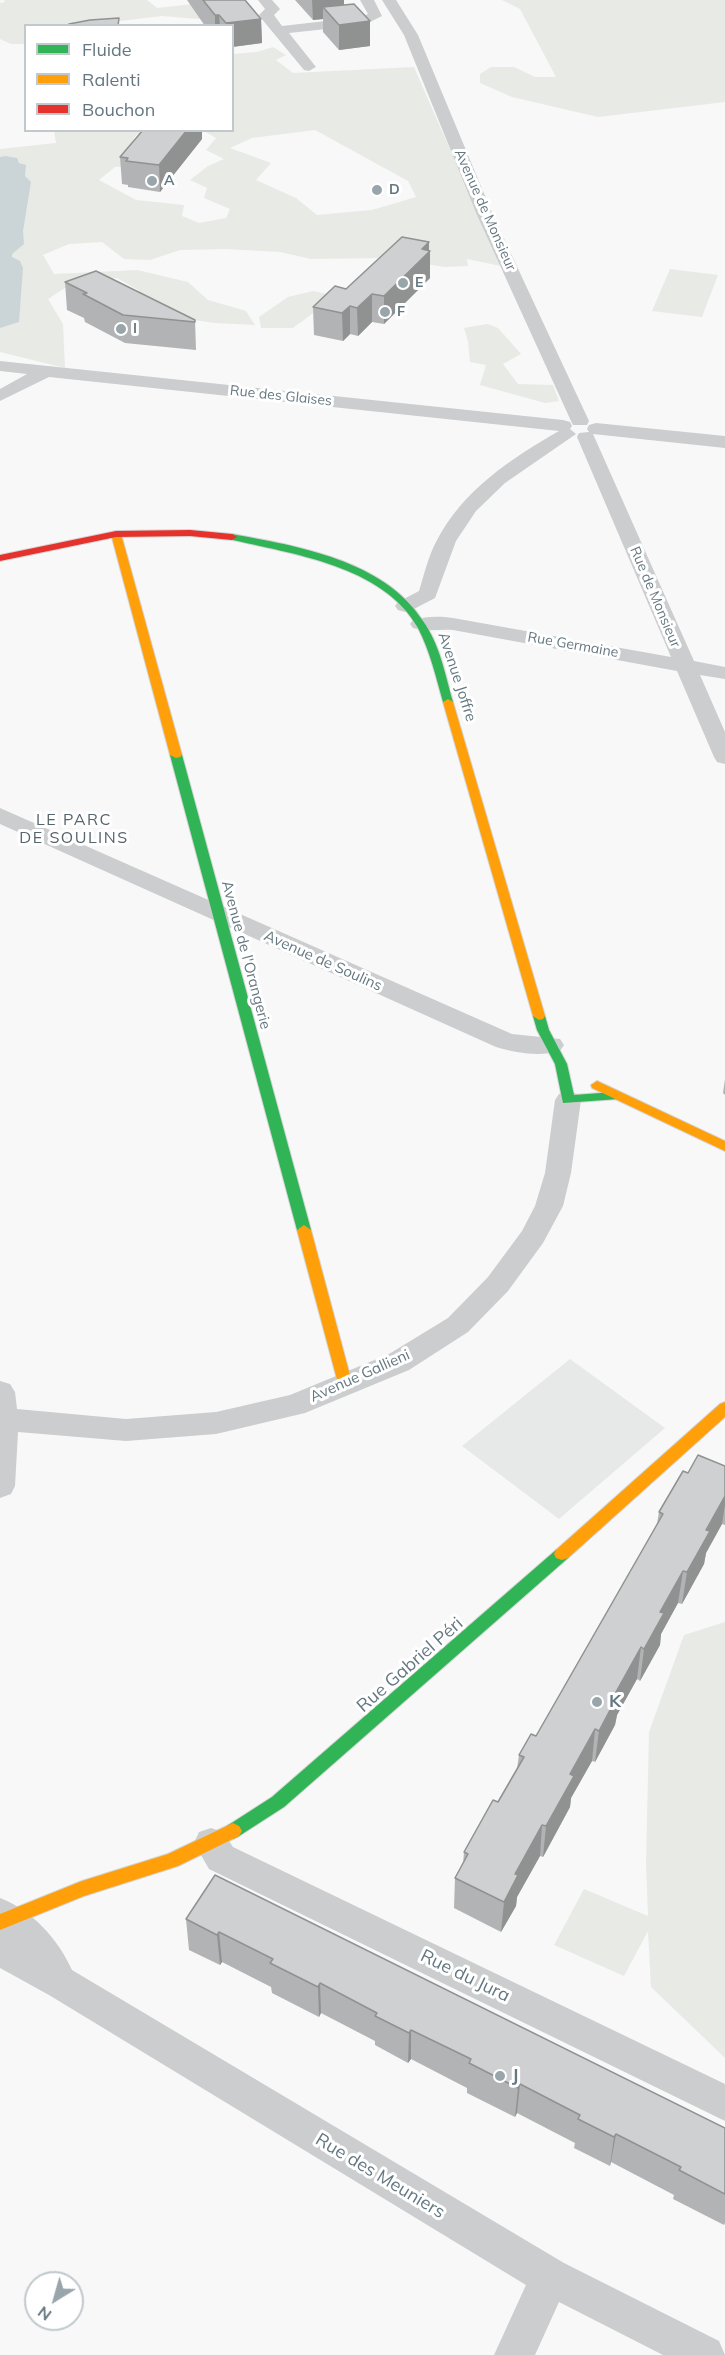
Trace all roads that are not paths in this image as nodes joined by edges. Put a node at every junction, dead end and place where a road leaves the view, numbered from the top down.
1 (265, 0) edge
2 (368, 0) edge
3 (389, 0) edge
4 (280, 30) junction
5 (309, 67) dead end
6 (0, 366) edge
7 (46, 371) junction
8 (0, 396) edge
9 (578, 429) junction
10 (725, 442) edge
11 (116, 534) junction
12 (0, 558) edge
13 (405, 606) junction
14 (420, 624) junction
15 (685, 666) junction
16 (725, 673) edge
17 (725, 757) edge
18 (0, 815) edge
19 (219, 914) junction
20 (556, 1055) junction
21 (576, 1084) junction
22 (614, 1096) junction
23 (725, 1146) edge
24 (345, 1383) junction
25 (725, 1408) edge
26 (1, 1410) edge
27 (0, 1486) edge
28 (211, 1843) junction
29 (82, 1889) junction
30 (6, 1921) edge
31 (725, 2103) edge
32 (550, 2277) junction
33 (514, 2355) edge
34 (705, 2355) edge

1 - 4 street
2 - 4 street
3 - 9 street, Avenue de Monsieur
4 - 5 street
6 - 7 street, Rue des Glaises
7 - 8 street
7 - 9 street, Rue des Glaises
9 - 10 street, Rue des Glaises
9 - 13 street
9 - 15 street, Rue de Monsieur
11 - 12 street, Avenue Joffre
11 - 13 street, Avenue Joffre
11 - 19 street, Avenue de l'Orangerie
13 - 14 street, Avenue Joffre
14 - 15 street, Rue Germaine
14 - 20 street, Avenue Joffre
15 - 16 street, Rue Germaine
15 - 17 street, Rue de Monsieur
18 - 19 street, Avenue de Soulins
19 - 20 street, Avenue de Soulins
19 - 24 street, Avenue de l'Orangerie
20 - 21 street, Avenue Joffre
20 - 21 street
21 - 22 street
21 - 22 street
21 - 24 street, Avenue Gallieni
22 - 23 street
24 - 26 street, Avenue Gallieni
25 - 28 street, Rue Gabriel Péri
26 - 27 street
28 - 29 street, Rue Gabriel Péri
28 - 31 street, Rue du Jura
29 - 30 street, Rue Gabriel Péri
29 - 30 street, Rue Gabriel Péri
30 - 32 street, Rue des Meuniers
32 - 33 street
32 - 34 street, Rue des Meuniers

